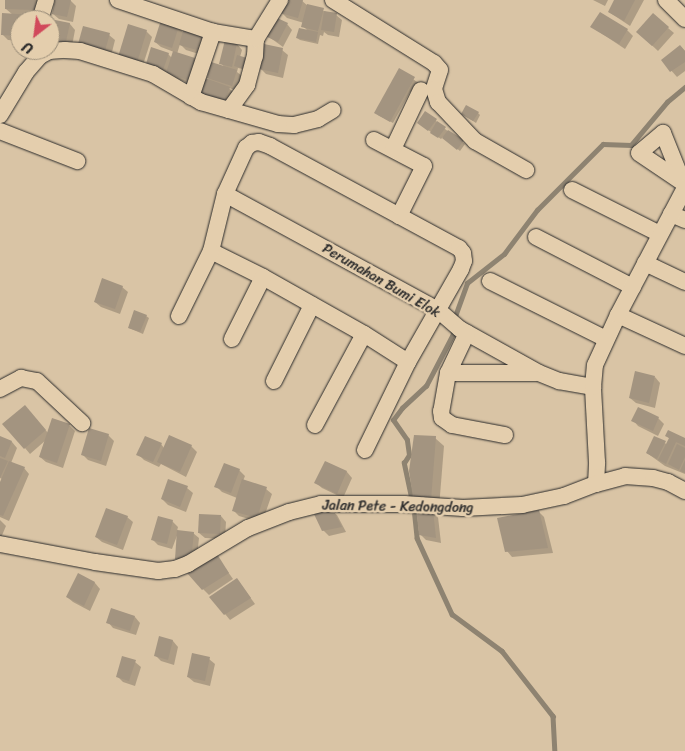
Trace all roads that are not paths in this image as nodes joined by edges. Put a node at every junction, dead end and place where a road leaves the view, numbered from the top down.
1 (118, 0) edge
2 (280, 0) edge
3 (333, 0) edge
4 (666, 0) edge
5 (685, 19) edge
6 (213, 32) junction
7 (256, 39) junction
8 (60, 51) edge
9 (35, 60) edge
10 (421, 90) dead end
11 (191, 97) junction
12 (229, 110) junction
13 (333, 110) dead end
14 (0, 112) edge
15 (0, 131) edge
16 (374, 140) dead end
17 (393, 149) junction
18 (77, 160) dead end
19 (526, 170) dead end
20 (684, 185) edge
21 (572, 190) dead end
22 (224, 194) junction
23 (399, 216) junction
24 (678, 217) edge
25 (660, 234) junction
26 (536, 237) dead end
27 (211, 251) junction
28 (645, 263) junction
29 (263, 277) junction
30 (490, 281) dead end
31 (685, 282) edge
32 (633, 287) junction
33 (312, 305) junction
34 (442, 314) junction
35 (618, 314) junction
36 (179, 316) dead end
37 (463, 331) junction
38 (364, 334) junction
39 (232, 339) dead end
40 (606, 339) junction
41 (685, 346) edge
42 (408, 362) junction
43 (448, 372) junction
44 (539, 373) junction
45 (274, 381) dead end
46 (593, 387) junction
47 (0, 389) edge
48 (82, 423) dead end
49 (314, 425) dead end
50 (505, 435) dead end
51 (364, 450) dead end
52 (596, 484) junction
53 (685, 491) edge
54 (0, 544) edge

1 - 6 street
2 - 7 street
3 - 19 street
4 - 5 street
6 - 7 street
6 - 11 street
7 - 12 street
8 - 11 street
9 - 14 street
10 - 17 street
11 - 12 street
12 - 13 street
15 - 18 street
16 - 17 street
17 - 23 street
20 - 24 street
21 - 25 street
22 - 23 street
22 - 27 street
22 - 34 street, Perumahan Bumi Elok
23 - 34 street
24 - 25 street
25 - 28 street
26 - 32 street
27 - 29 street
27 - 36 street
28 - 31 street
28 - 32 street
29 - 33 street
29 - 39 street
30 - 40 street
32 - 35 street
33 - 38 street
33 - 45 street
34 - 37 street, Perumahan Bumi Elok
34 - 42 street
35 - 40 street
35 - 41 street
37 - 43 street
37 - 44 street, Perumahan Bumi Elok
38 - 42 street
38 - 49 street
40 - 46 street
42 - 51 street
43 - 44 street
43 - 50 street
44 - 46 street, Perumahan Bumi Elok
46 - 52 street
47 - 48 street
52 - 53 street, Jalan Pete - Kedongdong
52 - 54 street, Jalan Pete - Kedongdong

